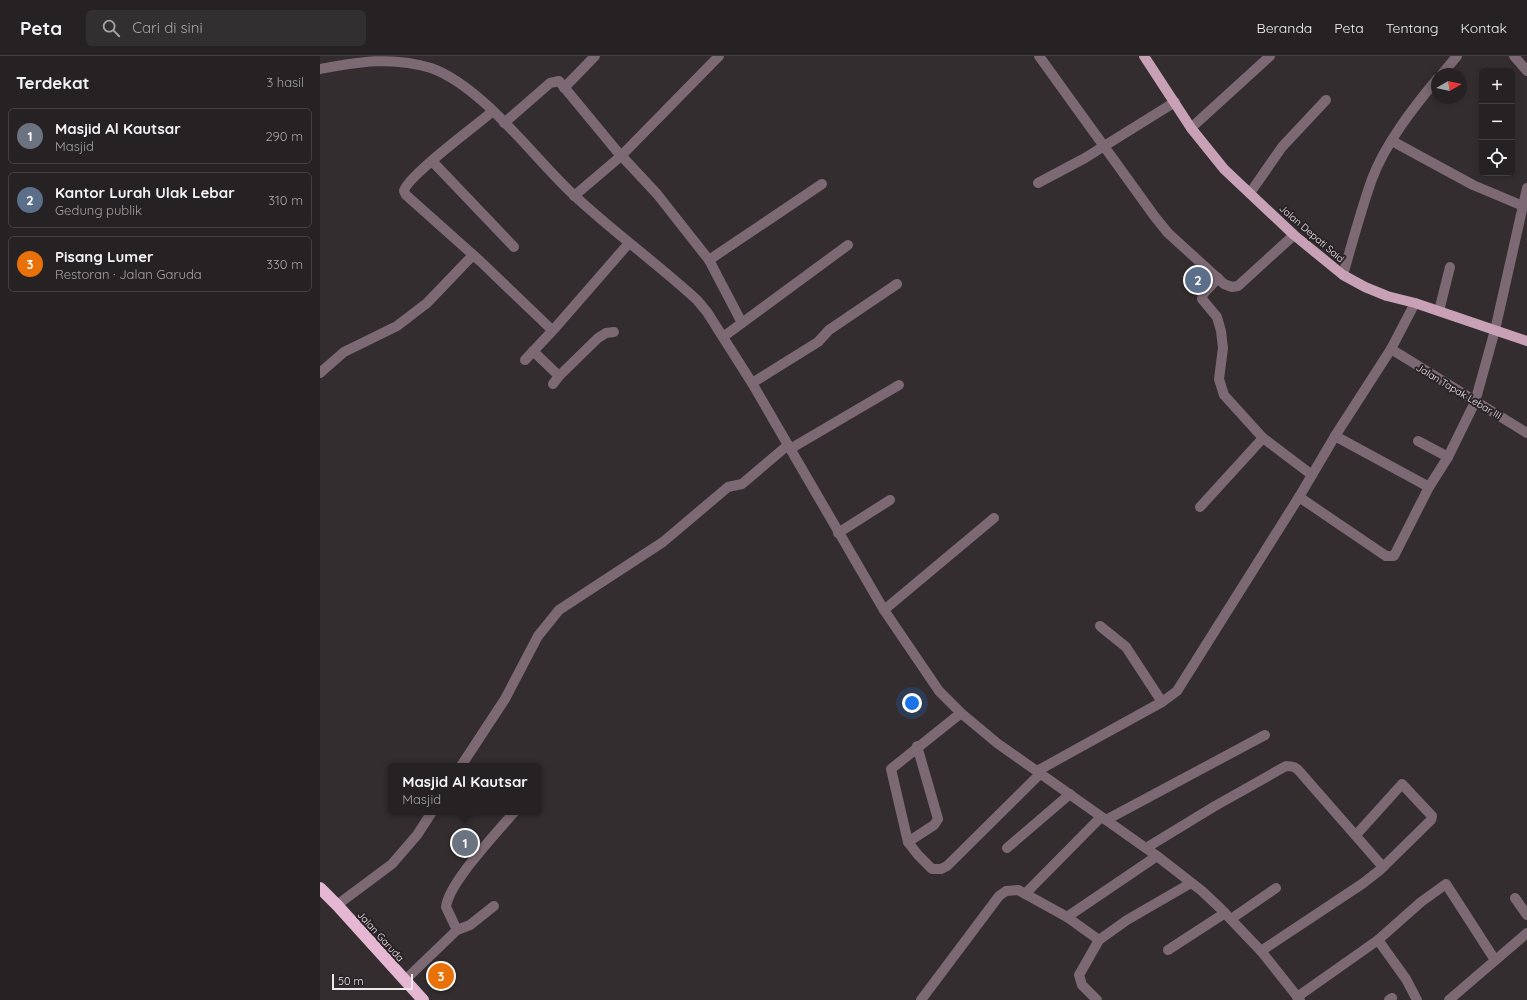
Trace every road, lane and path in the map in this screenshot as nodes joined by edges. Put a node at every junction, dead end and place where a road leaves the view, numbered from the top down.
1 (595, 56) edge
2 (719, 56) edge
3 (1144, 56) edge
4 (1270, 56) edge
5 (1457, 56) edge
6 (1514, 56) edge
7 (1043, 57) edge
8 (1447, 68) edge
9 (320, 69) edge
10 (1527, 71) edge
11 (1431, 87) edge
12 (564, 88) junction
13 (1326, 100) dead end
14 (1175, 102) junction
15 (493, 111) junction
16 (504, 123) junction
17 (1191, 128) junction
18 (1392, 141) junction
19 (1103, 147) junction
20 (621, 156) junction
21 (432, 161) junction
22 (1038, 183) dead end
23 (822, 184) dead end
24 (1527, 188) edge
25 (1250, 193) junction
26 (574, 196) junction
27 (1523, 206) junction
28 (1294, 235) junction
29 (629, 243) junction
30 (848, 245) dead end
31 (514, 246) dead end
32 (473, 255) junction
33 (709, 260) junction
34 (1450, 267) dead end
35 (1343, 275) junction
36 (1218, 278) junction
37 (897, 284) dead end
38 (1415, 303) junction
39 (1439, 311) junction
40 (742, 323) junction
41 (552, 330) junction
42 (1495, 330) junction
43 (614, 332) dead end
44 (723, 337) junction
45 (1527, 341) edge
46 (1391, 349) junction
47 (533, 351) junction
48 (525, 360) dead end
49 (320, 373) edge
50 (752, 383) junction
51 (899, 385) dead end
52 (1475, 402) junction
53 (1527, 432) edge
54 (1335, 436) junction
55 (1263, 438) junction
56 (1418, 441) dead end
57 (789, 447) junction
58 (1448, 457) junction
59 (1312, 475) junction
60 (1429, 487) junction
61 (1299, 497) junction
62 (890, 500) dead end
63 (1200, 507) dead end
64 (994, 518) dead end
65 (838, 533) junction
66 (884, 610) junction
67 (1100, 626) dead end
68 (1162, 702) junction
69 (961, 713) junction
70 (1265, 735) dead end
71 (918, 746) junction
72 (463, 763) edge
73 (1039, 772) junction
74 (1070, 794) junction
75 (430, 815) edge
76 (512, 815) edge
77 (1104, 818) junction
78 (1356, 835) junction
79 (908, 842) junction
80 (1007, 848) dead end
81 (1146, 848) junction
82 (1158, 856) junction
83 (1383, 867) junction
84 (1192, 883) junction
85 (320, 888) edge
86 (1276, 888) dead end
87 (1025, 894) junction
88 (1515, 898) dead end
89 (337, 904) junction
90 (494, 906) dead end
91 (1527, 915) edge
92 (1228, 916) junction
93 (1067, 918) junction
94 (458, 930) junction
95 (1527, 933) edge
96 (1099, 940) junction
97 (1378, 940) junction
98 (1168, 950) dead end
99 (1261, 951) junction
100 (1495, 960) junction
101 (405, 980) junction
102 (1299, 998) edge
103 (423, 1000) edge
104 (921, 1000) edge
105 (1097, 1000) edge
106 (1416, 1000) edge
107 (1450, 1000) edge

1 - 12 street
2 - 20 street
3 - 14 main road, Jalan Depati Said
4 - 17 street
5 - 8 street
6 - 10 street
7 - 19 street
9 - 15 street
11 - 18 street
12 - 16 street
12 - 20 street
13 - 25 street
14 - 17 main road, Jalan Depati Said
14 - 19 street
15 - 16 street
15 - 21 street
16 - 26 street
17 - 25 main road, Jalan Depati Said
18 - 27 street
18 - 35 street
19 - 22 street
19 - 36 street
20 - 26 street
20 - 33 street
21 - 31 street
21 - 32 street
23 - 33 street
24 - 27 street
25 - 28 main road, Jalan Depati Said
26 - 29 street
27 - 42 street
28 - 35 main road, Jalan Depati Said
28 - 36 street
29 - 41 street
29 - 44 street
30 - 40 street
32 - 41 street
32 - 49 street
33 - 40 street
34 - 39 street
35 - 38 main road, Jalan Depati Said
36 - 55 street
37 - 50 street
38 - 39 main road, Jalan Depati Said
38 - 46 street
39 - 42 main road, Jalan Depati Said
40 - 44 street
41 - 47 street
42 - 45 main road, Jalan Depati Said
42 - 52 street
43 - 47 street
44 - 50 street
46 - 52 street, Jalan Tapak Lebar III
46 - 54 street
47 - 48 street
50 - 57 street
51 - 57 street
52 - 53 street, Jalan Tapak Lebar III
52 - 58 street
54 - 59 street
54 - 60 street
55 - 59 street
55 - 63 street
56 - 58 street
57 - 65 street
57 - 72 street
58 - 60 street
59 - 61 street
60 - 61 street
61 - 68 street
62 - 65 street
64 - 66 street
65 - 66 street
66 - 69 street
67 - 68 street
68 - 73 street
69 - 71 street
69 - 73 street
70 - 77 street
71 - 79 street
71 - 79 street
73 - 74 street
73 - 79 street
74 - 77 street
74 - 80 street
75 - 89 street
76 - 94 street
77 - 81 street
77 - 87 street
78 - 81 street
78 - 83 street
78 - 83 street
81 - 82 street
82 - 84 street
82 - 93 street
83 - 99 street
84 - 92 street
84 - 96 street
85 - 89 highway, Jalan Garuda
86 - 92 street
87 - 93 street
87 - 104 street
88 - 91 street
89 - 101 highway, Jalan Garuda
90 - 94 street
92 - 98 street
92 - 99 street
93 - 96 street
94 - 101 street
95 - 100 street
96 - 105 street
97 - 100 street
97 - 102 street
97 - 106 street
99 - 102 street
100 - 107 street
101 - 103 highway, Jalan Garuda

